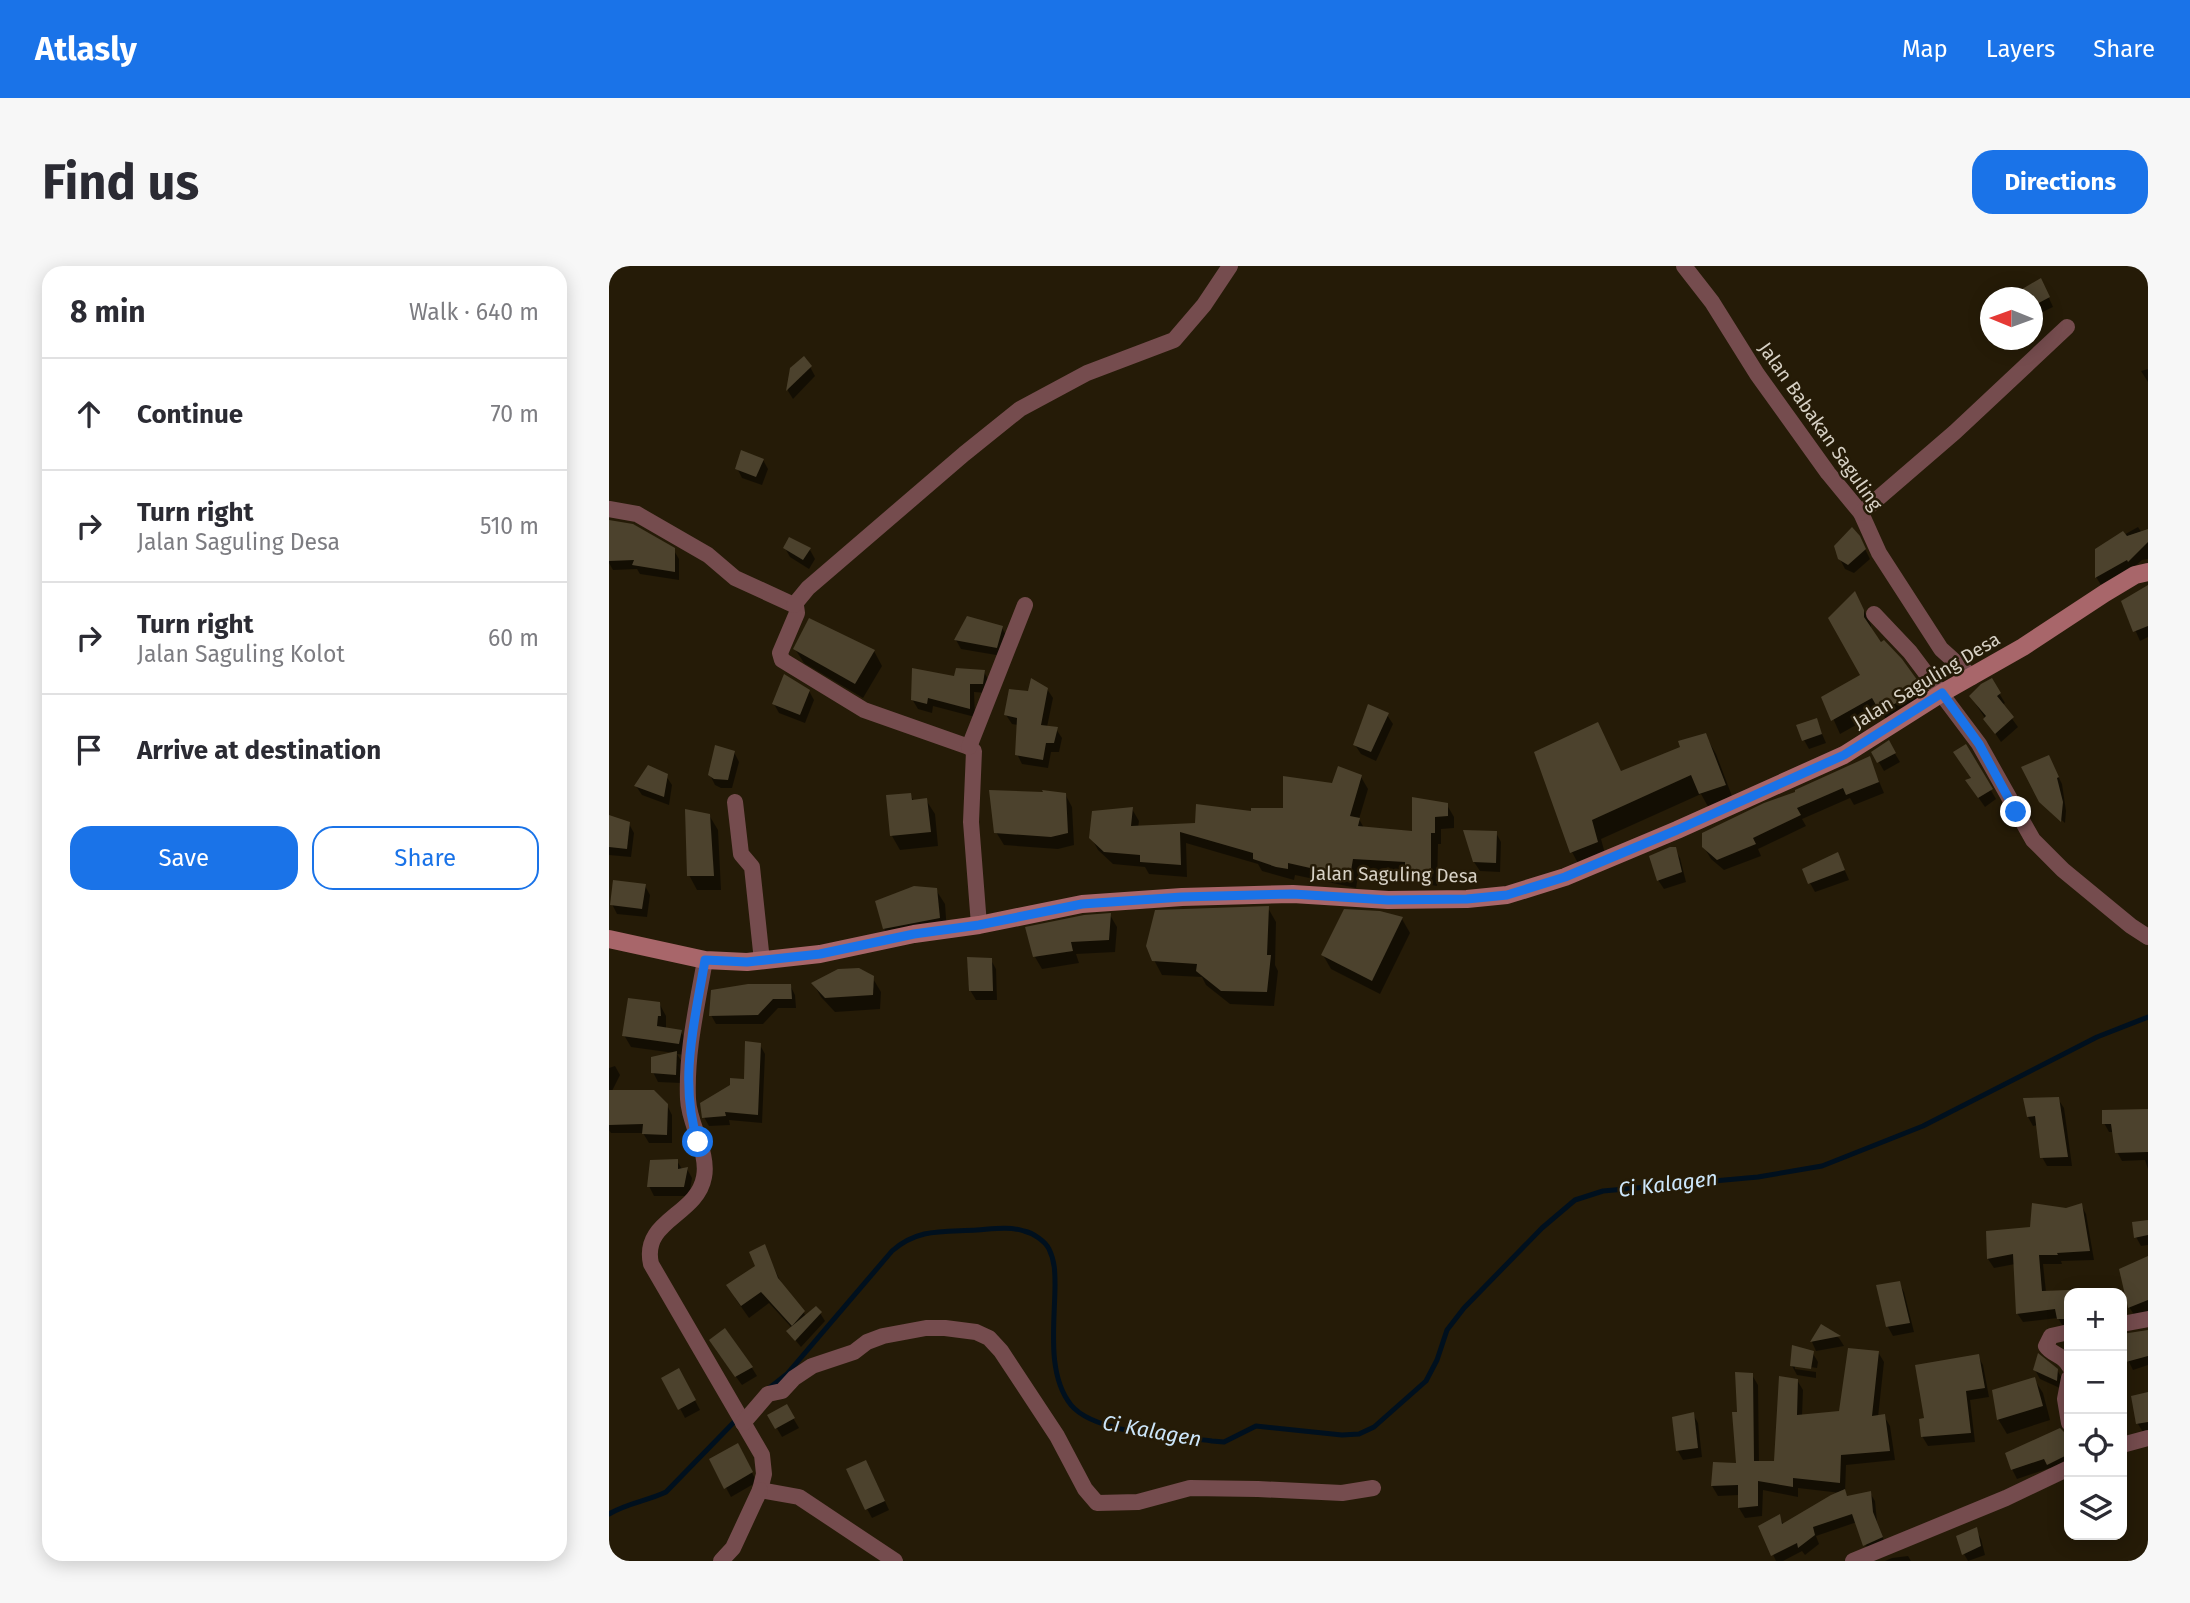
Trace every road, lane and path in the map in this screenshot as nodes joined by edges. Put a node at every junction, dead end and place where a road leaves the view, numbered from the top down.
1 (1230, 266) edge
2 (1684, 266) edge
3 (2067, 327) dead end
4 (609, 509) edge
5 (1861, 513) junction
6 (2148, 572) edge
7 (794, 605) junction
8 (1025, 605) dead end
9 (1874, 614) dead end
10 (1972, 677) junction
11 (1942, 693) junction
12 (969, 747) junction
13 (735, 802) dead end
14 (979, 925) junction
15 (2148, 937) edge
16 (609, 939) edge
17 (705, 960) junction
18 (762, 961) junction
19 (2148, 1319) edge
20 (2127, 1323) edge
21 (2064, 1333) edge
22 (2064, 1358) edge
23 (740, 1419) junction
24 (2148, 1438) edge
25 (2127, 1444) edge
26 (2064, 1470) edge
27 (1373, 1489) dead end
28 (760, 1490) junction
29 (721, 1561) edge
30 (895, 1561) edge
31 (1853, 1561) edge

1 - 7 street
2 - 5 street, Jalan Babakan Saguling
3 - 5 street
4 - 7 street
5 - 10 street, Jalan Babakan Saguling
6 - 10 street, Jalan Saguling Desa
7 - 12 street
8 - 12 street
9 - 11 street
10 - 11 street, Jalan Saguling Desa
11 - 14 street, Jalan Saguling Desa
11 - 15 street
12 - 14 street
13 - 18 street
14 - 18 street, Jalan Saguling Desa
16 - 17 street, Jalan Saguling Desa
17 - 18 street, Jalan Saguling Desa
17 - 23 street
19 - 20 street
21 - 22 street
23 - 27 street
23 - 28 street
24 - 25 street
26 - 31 street
28 - 29 street
28 - 30 street

